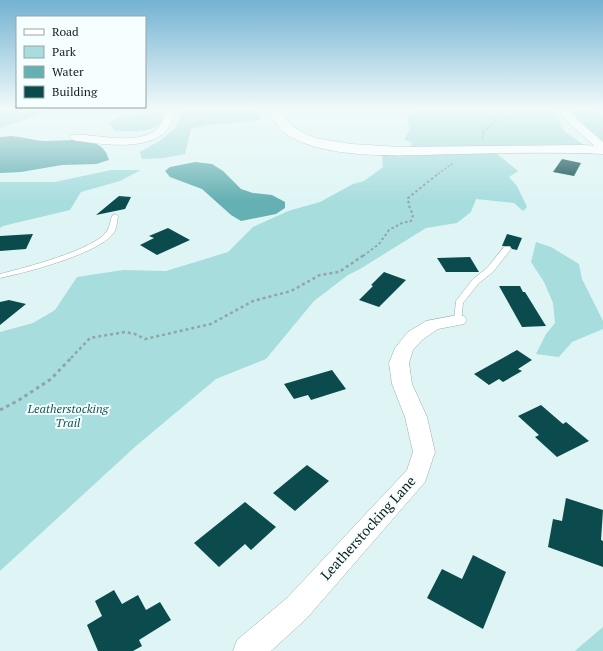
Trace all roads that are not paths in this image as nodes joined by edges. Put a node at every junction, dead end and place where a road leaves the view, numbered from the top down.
1 (86, 139) edge
2 (135, 139) edge
3 (308, 139) edge
4 (593, 139) edge
5 (603, 149) edge
6 (115, 216) dead end
7 (507, 249) dead end
8 (0, 276) edge
9 (458, 320) joint
10 (248, 651) edge

1 - 2 street
3 - 5 street
4 - 5 street
6 - 8 lane
7 - 9 lane
9 - 10 street, Leatherstocking Lane

